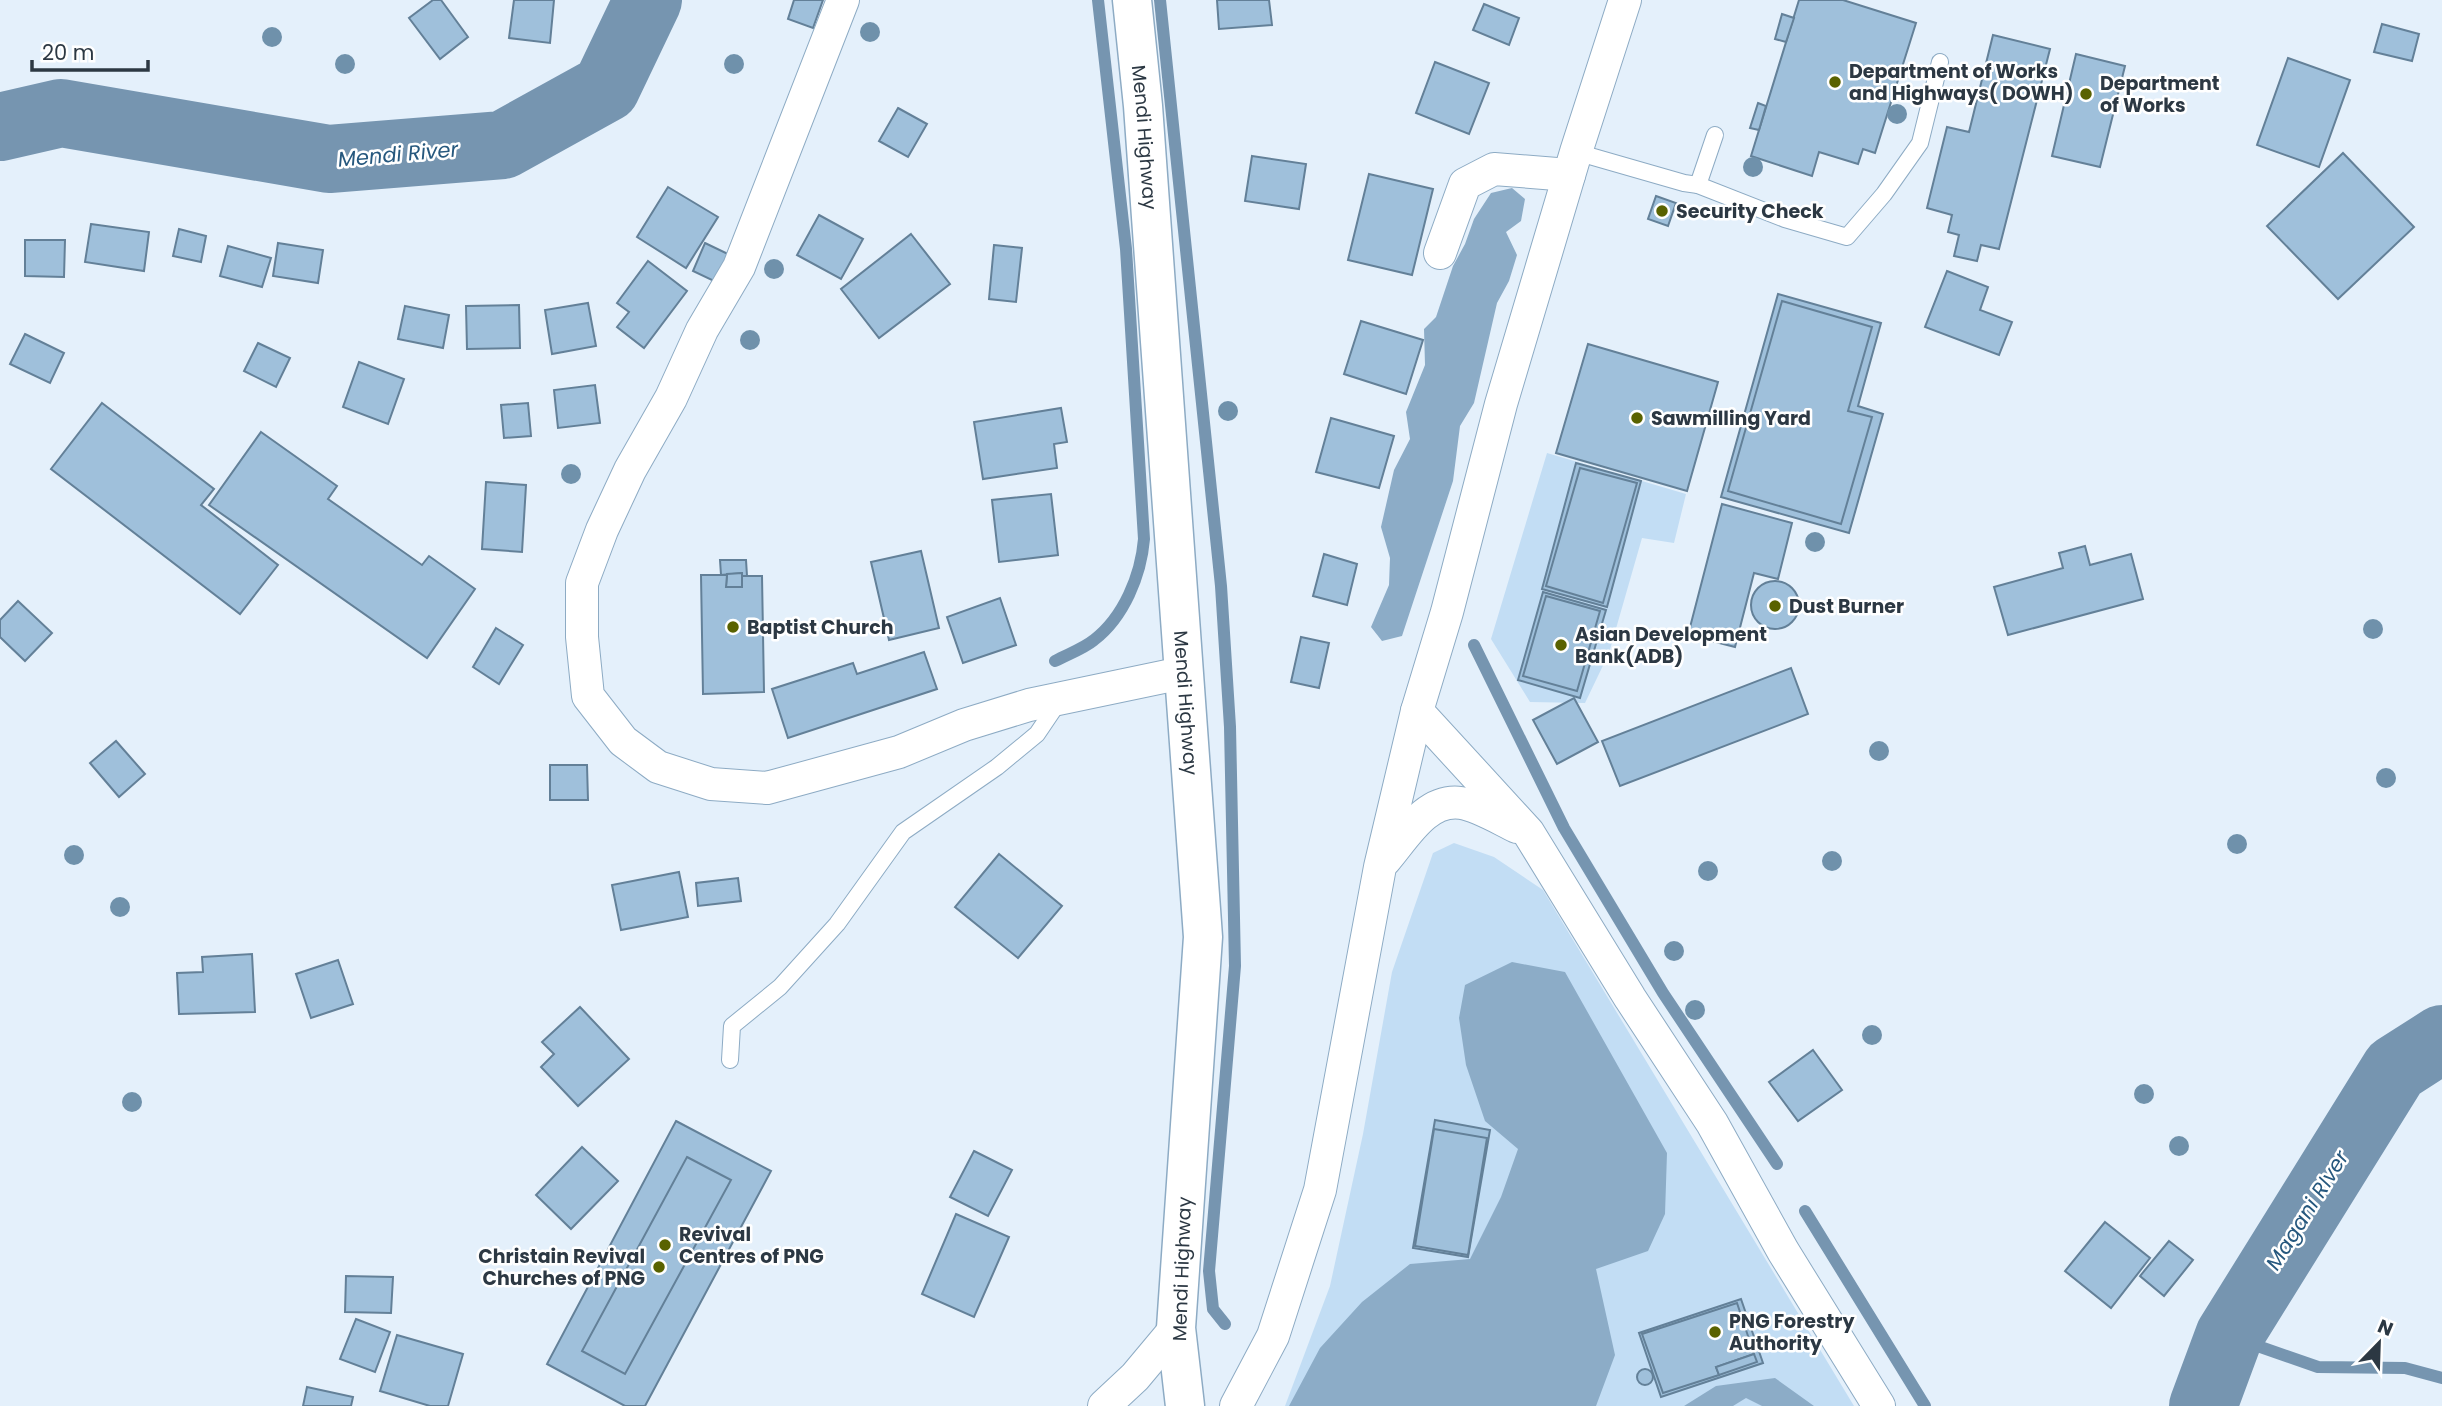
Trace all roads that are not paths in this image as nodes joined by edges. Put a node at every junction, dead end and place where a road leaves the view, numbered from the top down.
1 (843, 0) edge
2 (1132, 0) edge
3 (1625, 0) edge
4 (1940, 62) dead end
5 (1715, 135) dead end
6 (1572, 164) junction
7 (1699, 186) junction
8 (1440, 253) dead end
9 (1182, 673) junction
10 (1062, 698) junction
11 (1417, 711) junction
12 (1528, 832) junction
13 (1380, 867) junction
14 (730, 1060) dead end
15 (1176, 1328) junction
16 (1104, 1406) edge
17 (1185, 1406) edge
18 (1236, 1406) edge
19 (1879, 1406) edge

1 - 10 street
2 - 9 main road, Mendi Highway
3 - 6 street
4 - 7 lane
5 - 7 lane
6 - 7 lane
6 - 8 street
6 - 11 street
9 - 10 street
9 - 15 main road, Mendi Highway
10 - 14 lane
11 - 12 street
11 - 13 street
12 - 13 street
12 - 19 street
13 - 18 street
15 - 16 street
15 - 17 main road, Mendi Highway

